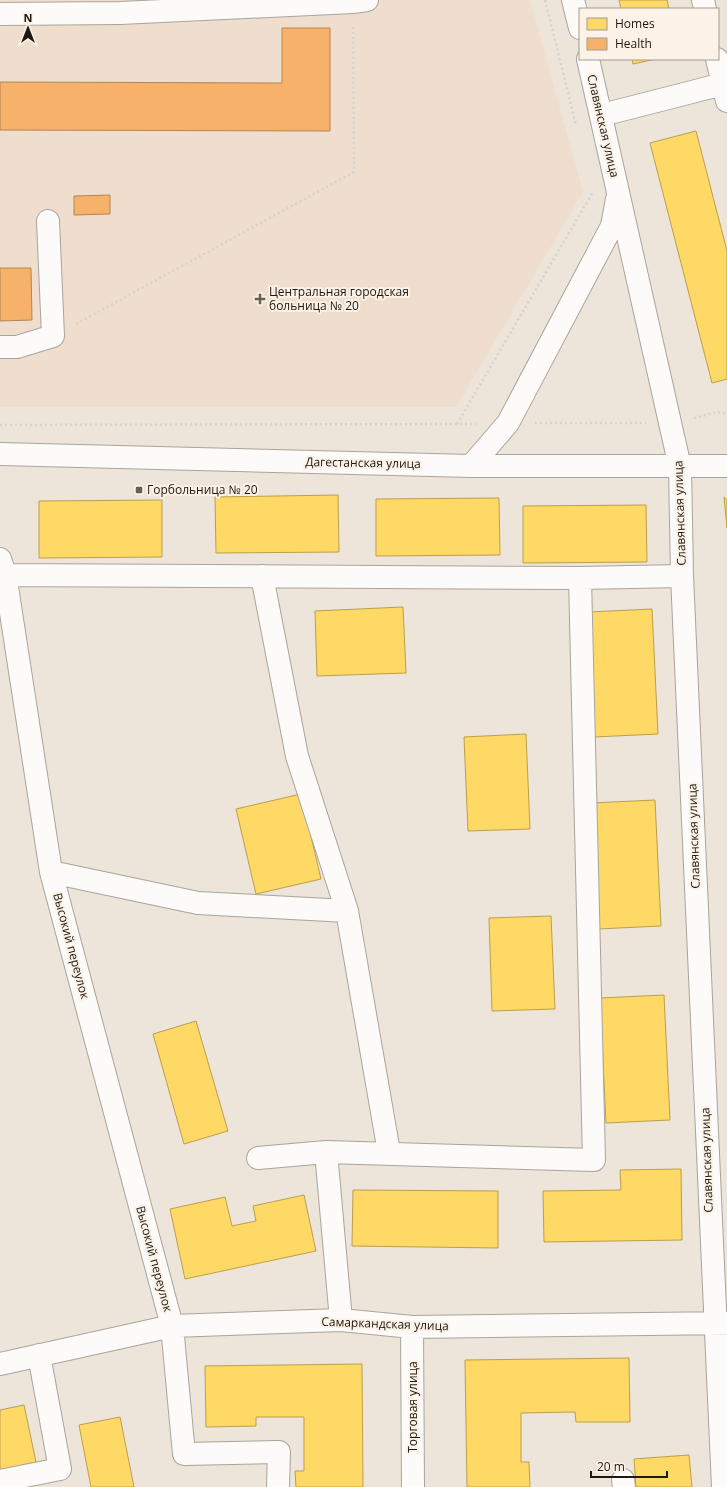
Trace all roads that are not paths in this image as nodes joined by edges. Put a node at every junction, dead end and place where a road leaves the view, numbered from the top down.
1 (573, 0) edge
2 (358, 1) edge
3 (0, 14) edge
4 (579, 24) edge
5 (588, 60) edge
6 (717, 60) edge
7 (725, 93) edge
8 (602, 115) junction
9 (618, 192) junction
10 (48, 221) dead end
11 (0, 347) edge
12 (0, 454) edge
13 (471, 466) junction
14 (727, 466) edge
15 (680, 467) junction
16 (2, 570) edge
17 (262, 576) junction
18 (682, 576) junction
19 (580, 578) junction
20 (52, 872) junction
21 (347, 911) junction
22 (326, 1152) junction
23 (389, 1152) junction
24 (258, 1158) dead end
25 (341, 1320) junction
26 (721, 1324) edge
27 (172, 1326) junction
28 (412, 1327) junction
29 (39, 1355) junction
30 (0, 1364) edge
31 (0, 1481) edge
32 (278, 1487) edge
33 (413, 1487) edge
34 (723, 1487) edge

1 - 4 street
2 - 3 street
5 - 8 street, Славянская улица
6 - 7 street
7 - 8 street
8 - 9 street, Славянская улица
9 - 13 street, Славянская улица
9 - 15 street, Славянская улица
10 - 11 street
12 - 13 street, Дагестанская улица
13 - 15 street, Дагестанская улица
14 - 15 street, Дагестанская улица
15 - 18 street, Славянская улица
16 - 17 street
16 - 20 street, Высокий переулок
17 - 19 street
17 - 21 street
18 - 19 street
18 - 26 street, Славянская улица
19 - 23 street
20 - 21 street
20 - 27 street, Высокий переулок
21 - 23 street
22 - 23 street
22 - 24 street
22 - 25 street
25 - 27 street, Самаркандская улица
25 - 28 street, Самаркандская улица
26 - 28 street, Самаркандская улица
26 - 34 street, Славянская улица
27 - 29 street, Самаркандская улица
27 - 32 street, Высокий переулок
28 - 33 street, Торговая улица
29 - 30 street, Самаркандская улица
29 - 31 street

